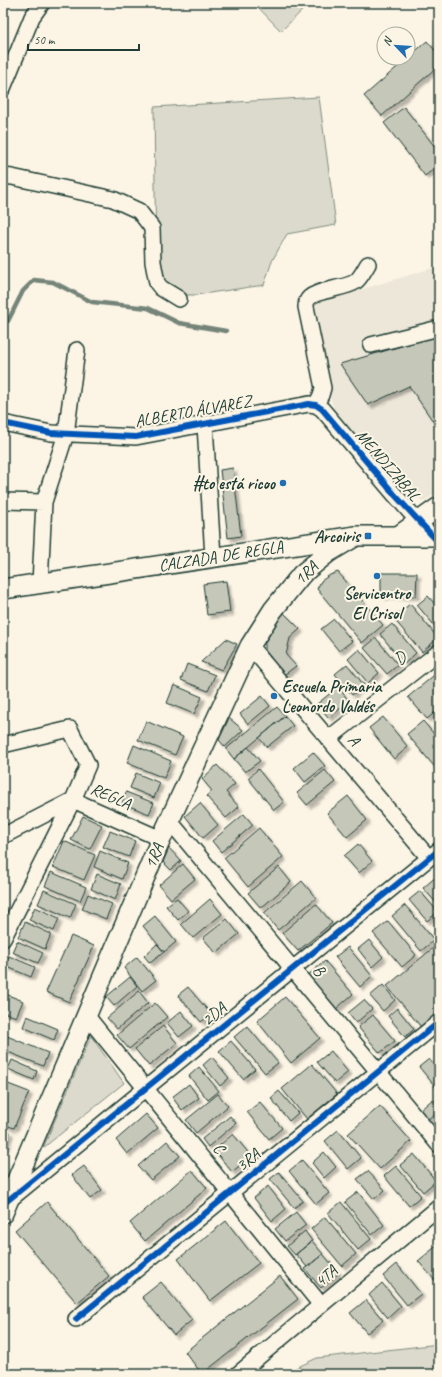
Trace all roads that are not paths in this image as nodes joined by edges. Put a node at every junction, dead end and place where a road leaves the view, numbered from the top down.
1 (42, 3) edge
2 (3, 88) edge
3 (3, 176) edge
4 (368, 264) dead end
5 (179, 299) dead end
6 (439, 328) edge
7 (370, 345) dead end
8 (77, 350) dead end
9 (316, 405) junction
10 (3, 423) edge
11 (205, 424) junction
12 (66, 434) junction
13 (3, 500) edge
14 (44, 502) junction
15 (439, 507) edge
16 (418, 521) junction
17 (356, 536) junction
18 (398, 536) junction
19 (437, 538) edge
20 (213, 558) junction
21 (40, 584) junction
22 (3, 590) edge
23 (250, 646) junction
24 (439, 652) edge
25 (328, 739) junction
26 (3, 745) edge
27 (73, 800) junction
28 (169, 820) junction
29 (3, 836) edge
30 (161, 838) junction
31 (434, 854) edge
32 (3, 940) edge
33 (292, 968) junction
34 (86, 1015) junction
35 (439, 1022) edge
36 (378, 1072) junction
37 (146, 1088) junction
38 (439, 1145) edge
39 (230, 1193) junction
40 (5, 1207) edge
41 (439, 1207) edge
42 (321, 1305) junction
43 (76, 1319) dead end
44 (238, 1374) edge

1 - 2 street
3 - 5 street
4 - 9 street
6 - 7 street
8 - 12 street
9 - 11 street, ALBERTO ÁLVAREZ
9 - 16 street, MENDIZABAL
10 - 12 street, ALBERTO ÁLVAREZ
11 - 12 street, ALBERTO ÁLVAREZ
11 - 20 street
12 - 14 street
13 - 14 street
14 - 21 street
15 - 16 main road
16 - 18 main road
16 - 19 street, MENDIZABAL
17 - 18 main road, CALZADA DE REGLA
17 - 20 main road, CALZADA DE REGLA
17 - 23 main road, 1RA
18 - 19 main road, CALZADA DE REGLA
20 - 21 main road, CALZADA DE REGLA
21 - 22 main road, CALZADA DE REGLA
23 - 25 street, A
23 - 28 main road, 1RA
24 - 25 street, D
25 - 31 street, A
26 - 27 street
27 - 29 street, REGLA
27 - 30 street, REGLA
27 - 32 street
28 - 30 main road, 1RA
28 - 33 street, B
30 - 34 main road, 1RA
31 - 33 street, 2DA
33 - 36 street, B
33 - 37 street, 2DA
34 - 37 street, C
34 - 40 main road, 1RA
35 - 36 street, 3RA
36 - 38 street, B
36 - 39 street, 3RA
37 - 39 street, C
37 - 40 street, 2DA
39 - 42 street, C
39 - 43 street, 3RA
41 - 42 street, 4TA
42 - 44 street, 4TA

